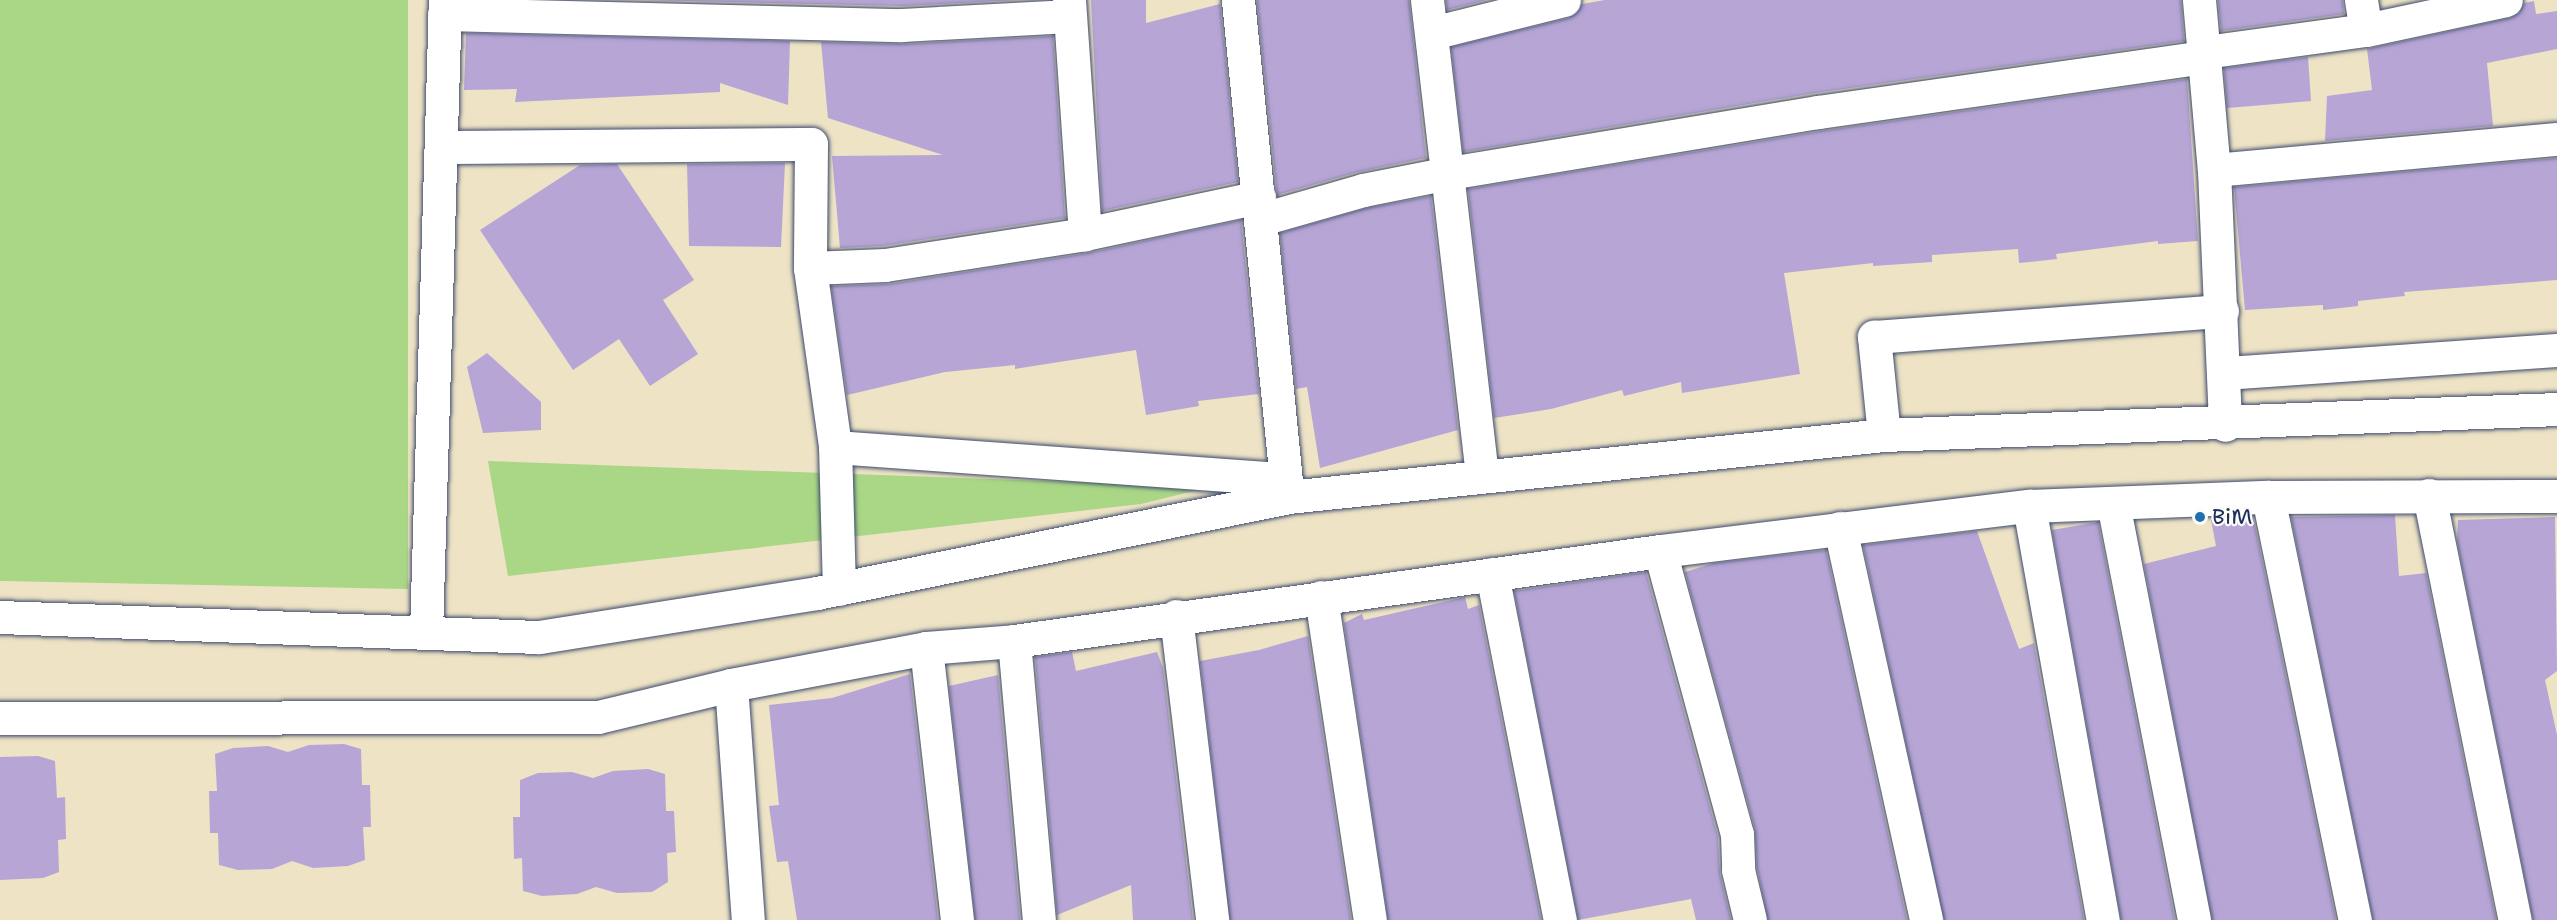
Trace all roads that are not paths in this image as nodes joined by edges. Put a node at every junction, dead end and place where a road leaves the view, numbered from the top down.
1 (1238, 0) edge
2 (1427, 0) edge
3 (1564, 0) edge
4 (2199, 0) edge
5 (2506, 0) edge
6 (445, 7) edge
7 (1070, 8) edge
8 (2364, 15) edge
9 (1432, 33) junction
10 (2205, 55) junction
11 (2557, 139) edge
12 (441, 147) junction
13 (2214, 170) junction
14 (1449, 173) junction
15 (1261, 208) junction
16 (1085, 234) junction
17 (810, 268) junction
18 (2222, 310) junction
19 (2557, 350) edge
20 (2226, 373) junction
21 (2557, 409) edge
22 (2226, 425) junction
23 (1884, 435) junction
24 (835, 447) junction
25 (1482, 475) junction
26 (2429, 495) junction
27 (2557, 496) edge
28 (2268, 497) junction
29 (1285, 498) junction
30 (2113, 503) junction
31 (2029, 506) junction
32 (1840, 528) junction
33 (1660, 551) junction
34 (1492, 574) junction
35 (839, 589) junction
36 (1321, 597) junction
37 (1176, 616) junction
38 (0, 617) edge
39 (426, 632) junction
40 (1014, 640) junction
41 (926, 648) junction
42 (731, 685) junction
43 (0, 718) edge
44 (748, 920) edge
45 (957, 920) edge
46 (1040, 920) edge
47 (1212, 920) edge
48 (1370, 920) edge
49 (1560, 920) edge
50 (1750, 920) edge
51 (1926, 920) edge
52 (2103, 920) edge
53 (2194, 920) edge
54 (2355, 920) edge
55 (2516, 920) edge

1 - 15 street
2 - 9 street
3 - 9 street
4 - 10 street
5 - 8 street
6 - 7 street
6 - 12 street
7 - 16 street
8 - 10 street
9 - 14 street
10 - 13 street
10 - 14 street
11 - 13 street
12 - 17 street
12 - 39 street
13 - 18 street
14 - 15 street
14 - 25 street
15 - 16 street
15 - 29 street
16 - 17 street
17 - 24 street
18 - 20 street
18 - 23 street
19 - 20 street
20 - 22 street
21 - 22 street
22 - 23 street
23 - 25 street
24 - 29 street
24 - 35 street
25 - 29 street
26 - 27 street
26 - 28 street
26 - 55 street
28 - 30 street
28 - 54 street
29 - 35 street
30 - 31 street
30 - 53 street
31 - 32 street
31 - 52 street
32 - 33 street
32 - 51 street
33 - 34 street
33 - 50 street
34 - 36 street
34 - 49 street
35 - 39 street
36 - 37 street
36 - 48 street
37 - 40 street
37 - 47 street
38 - 39 street
40 - 41 street
40 - 46 street
41 - 42 street
41 - 45 street
42 - 43 street
42 - 44 street

